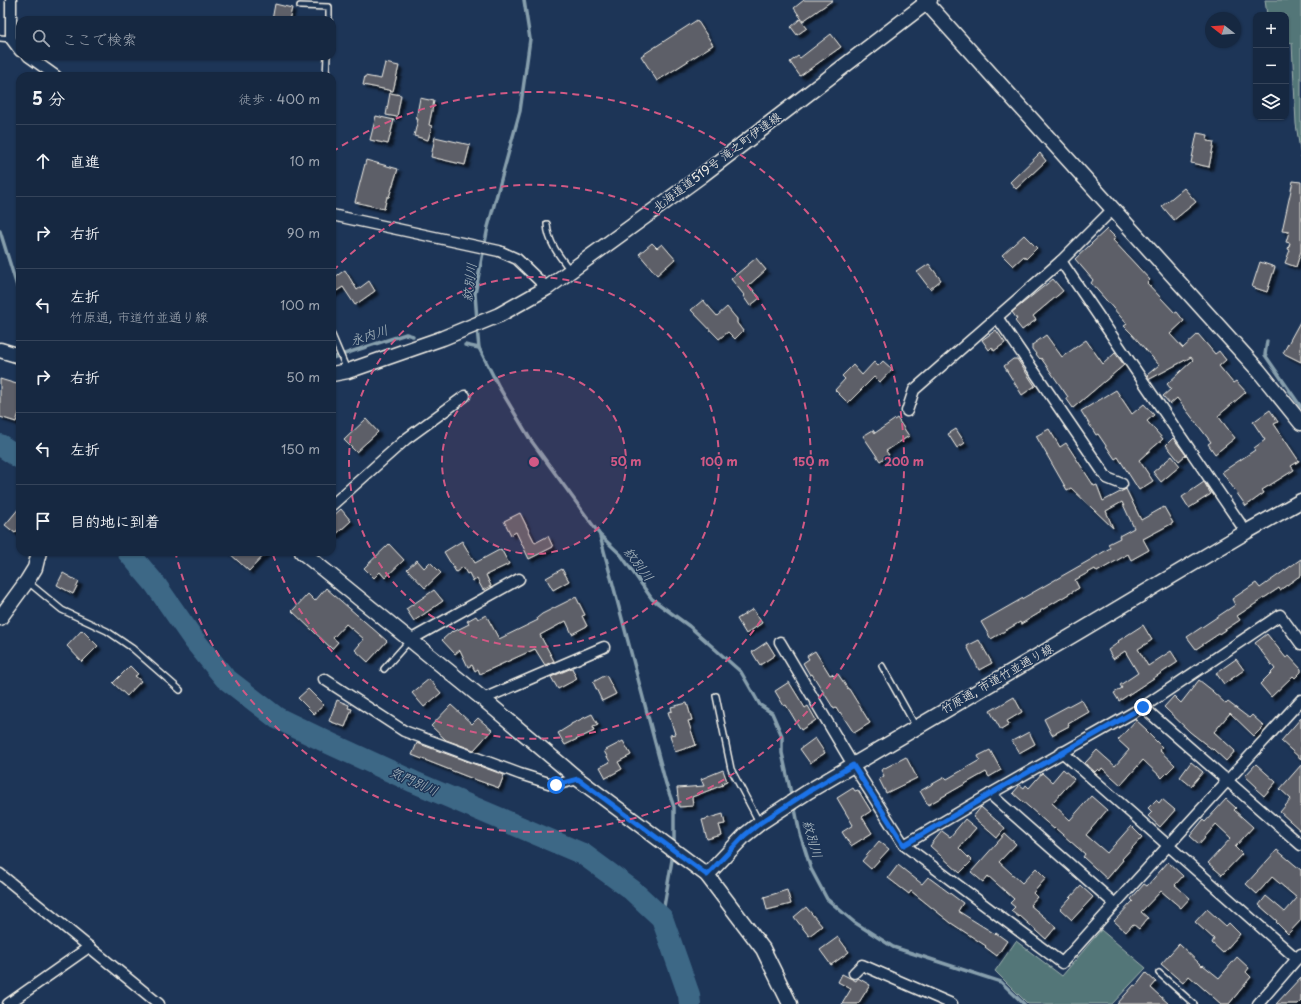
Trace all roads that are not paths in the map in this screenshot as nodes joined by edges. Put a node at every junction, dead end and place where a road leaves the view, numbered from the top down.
1 (11, 0) edge
2 (926, 1) edge
3 (300, 6) dead end
4 (328, 16) edge
5 (0, 38) edge
6 (11, 39) junction
7 (16, 46) edge
8 (34, 60) edge
9 (327, 60) edge
10 (50, 72) edge
11 (326, 72) edge
12 (1113, 209) junction
13 (336, 216) edge
14 (547, 224) dead end
15 (1061, 261) junction
16 (571, 271) junction
17 (547, 288) junction
18 (997, 317) junction
19 (336, 344) edge
20 (0, 350) edge
21 (16, 355) edge
22 (348, 371) junction
23 (336, 373) edge
24 (465, 396) dead end
25 (907, 411) dead end
26 (1301, 423) edge
27 (1122, 484) dead end
28 (336, 501) edge
29 (1301, 502) edge
30 (1246, 532) junction
31 (38, 556) edge
32 (307, 556) edge
33 (519, 579) dead end
34 (27, 581) junction
35 (0, 618) edge
36 (410, 640) junction
37 (780, 642) dead end
38 (1301, 644) edge
39 (604, 647) dead end
40 (882, 666) dead end
41 (384, 669) dead end
42 (324, 679) dead end
43 (180, 690) dead end
44 (716, 696) dead end
45 (483, 699) junction
46 (1301, 700) edge
47 (1143, 707) junction
48 (916, 726) junction
49 (1062, 752) junction
50 (853, 765) junction
51 (578, 779) junction
52 (1228, 780) junction
53 (990, 794) junction
54 (760, 823) junction
55 (904, 845) junction
56 (1168, 845) junction
57 (1301, 845) edge
58 (0, 874) edge
59 (707, 875) junction
60 (1115, 904) junction
61 (89, 948) junction
62 (1299, 956) edge
63 (854, 973) dead end
64 (1159, 973) dead end
65 (8, 1004) edge
66 (159, 1004) edge
67 (790, 1004) edge
68 (952, 1004) edge
69 (1194, 1004) edge
70 (1258, 1004) edge

1 - 6 street
2 - 12 street
2 - 16 street, 北海道道519号 滝之町伊達線
3 - 4 lane
5 - 6 lane
6 - 7 street
8 - 10 street
9 - 11 lane
12 - 15 street
12 - 26 street
13 - 17 street
14 - 16 lane
15 - 18 street
15 - 30 street
16 - 17 street, 北海道道519号 滝之町伊達線
17 - 22 street, 北海道道519号 滝之町伊達線
18 - 25 street
18 - 27 street
19 - 22 lane
20 - 21 street
22 - 23 street, 北海道道519号 滝之町伊達線
24 - 28 street
29 - 30 street, 竹原通, 市道竹並通り線
30 - 48 street, 竹原通, 市道竹並通り線
31 - 34 street
32 - 36 street
33 - 36 street
34 - 35 street
34 - 43 lane
36 - 41 lane
36 - 45 street
37 - 50 street
38 - 47 street
39 - 45 street
40 - 48 lane
42 - 51 street
44 - 54 lane
45 - 51 street
46 - 52 street
47 - 49 street
47 - 52 street
48 - 50 street, 竹原通, 市道竹並通り線
49 - 53 street
49 - 56 street
50 - 54 street, 竹原通, 市道竹並通り線
50 - 55 street
51 - 59 street
52 - 56 street
52 - 57 street
53 - 55 street
53 - 60 street
54 - 59 street, 竹原通, 市道竹並通り線
55 - 60 street
56 - 60 street
56 - 62 street
58 - 61 street
59 - 67 street
61 - 65 street
61 - 66 street
62 - 70 street
63 - 68 street
64 - 69 lane

